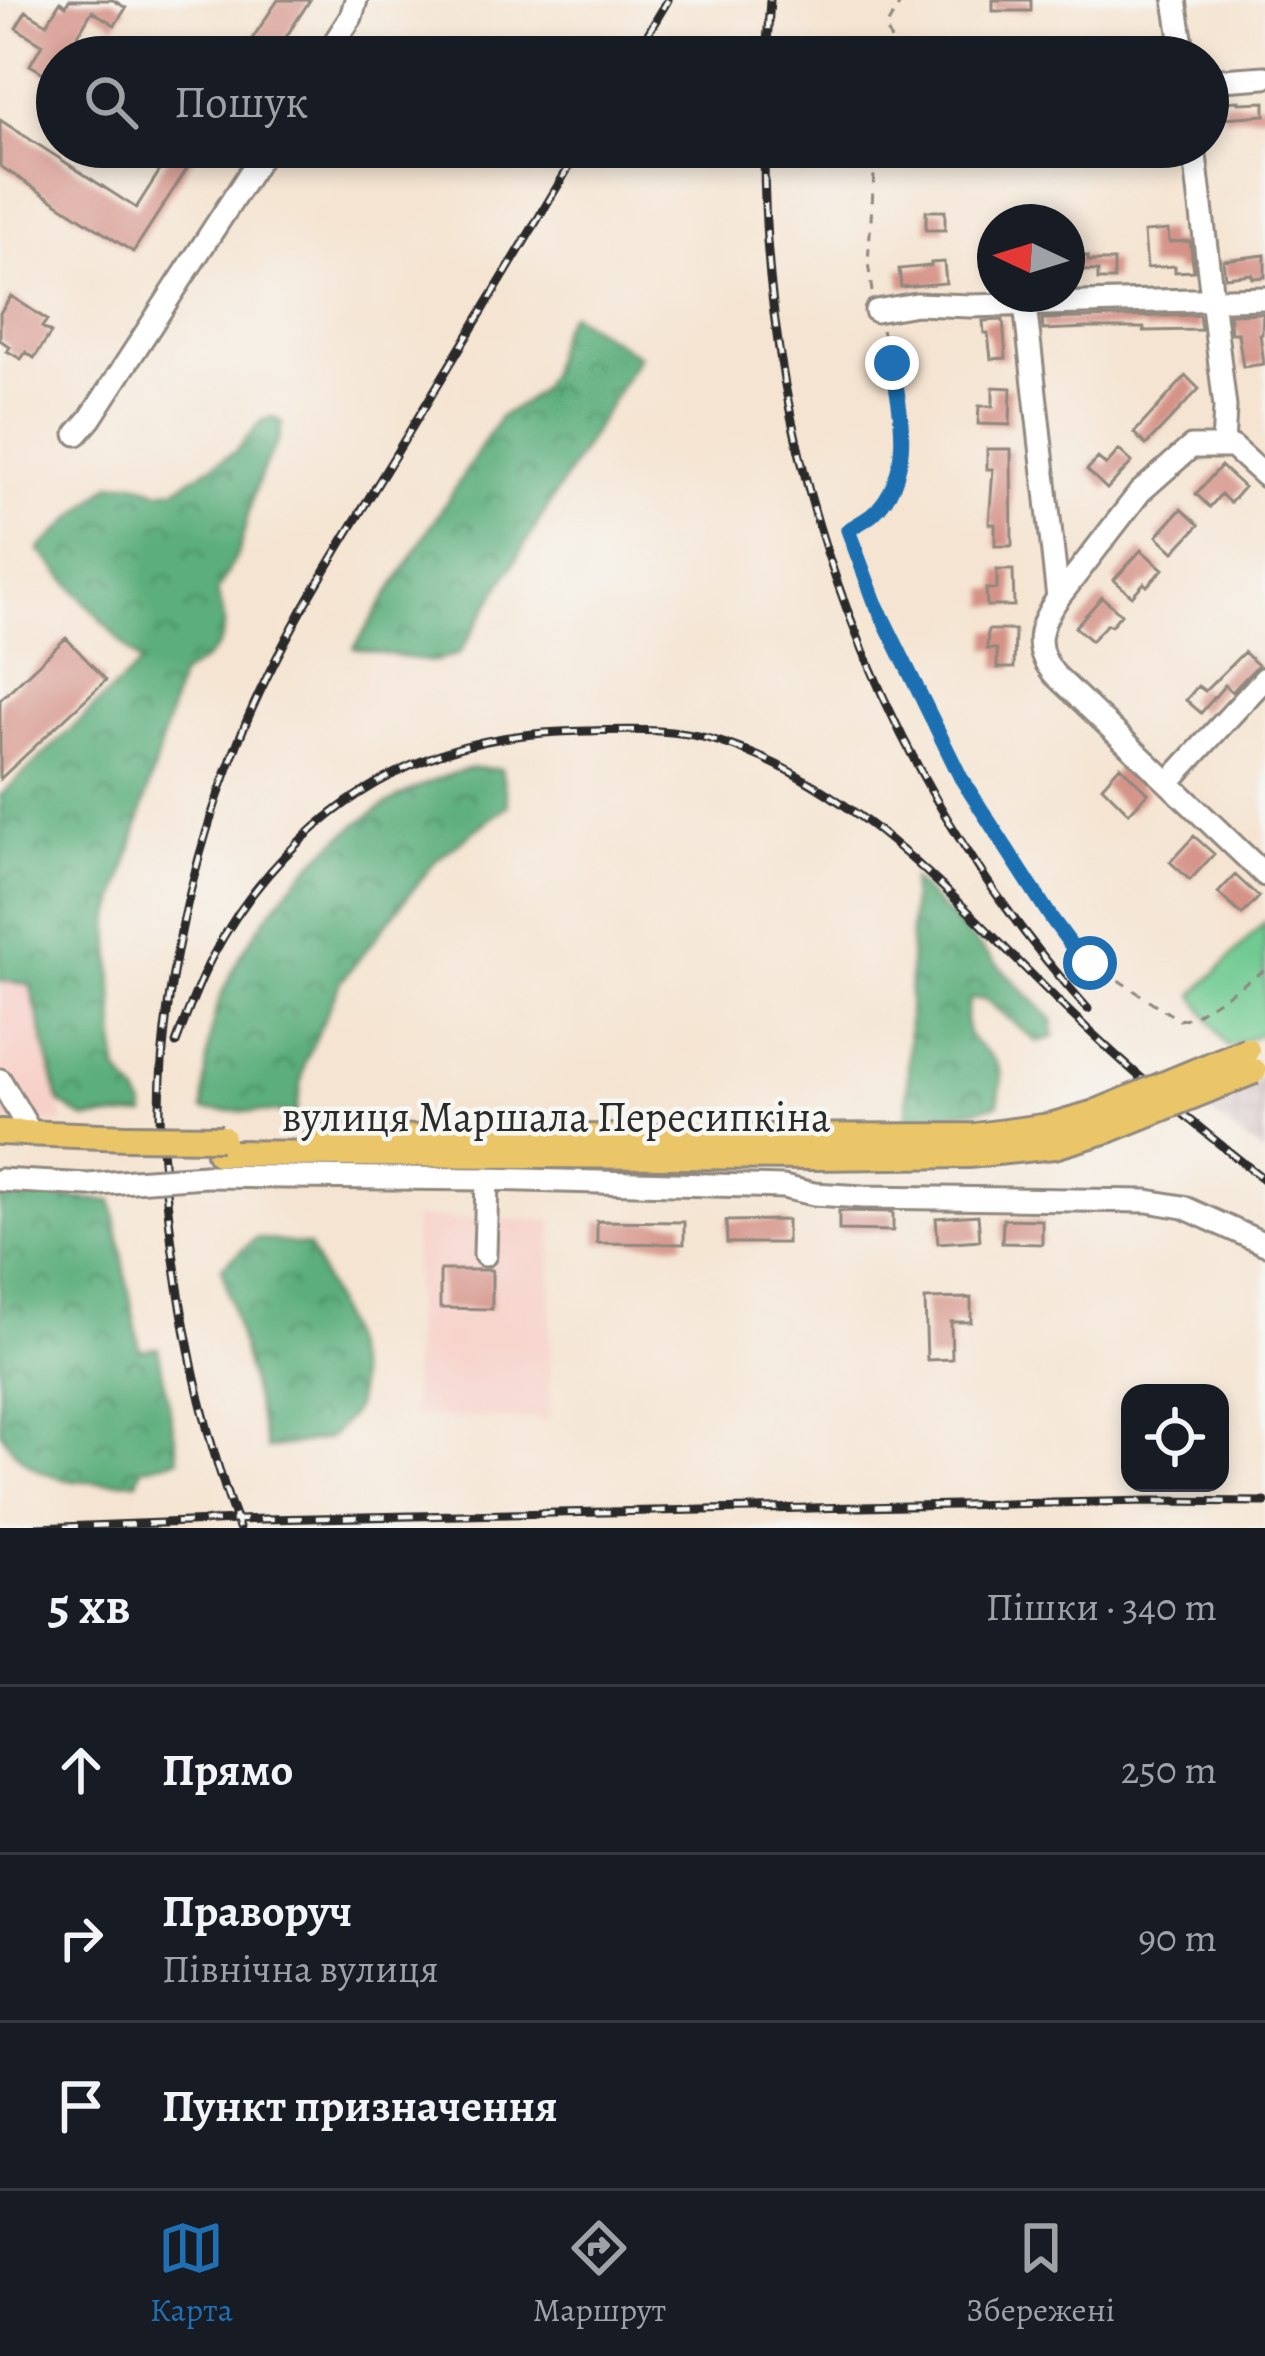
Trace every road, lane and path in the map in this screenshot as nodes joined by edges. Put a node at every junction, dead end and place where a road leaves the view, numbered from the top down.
1 (356, 0) edge
2 (902, 0) edge
3 (1175, 0) edge
4 (339, 36) edge
5 (889, 36) edge
6 (1181, 36) edge
7 (1265, 76) edge
8 (1229, 79) edge
9 (253, 168) edge
10 (875, 168) edge
11 (1196, 168) edge
12 (1210, 298) junction
13 (1265, 298) edge
14 (1085, 302) edge
15 (977, 304) edge
16 (876, 311) junction
17 (1026, 312) edge
18 (77, 434) dead end
19 (1228, 446) junction
20 (1265, 476) edge
21 (1058, 598) junction
22 (1265, 678) edge
23 (1169, 782) junction
24 (1265, 875) edge
25 (1265, 970) edge
26 (1258, 1057) edge
27 (0, 1080) edge
28 (0, 1132) edge
29 (31, 1133) junction
30 (126, 1145) junction
31 (0, 1146) edge
32 (487, 1179) junction
33 (0, 1180) edge
34 (1265, 1244) edge
35 (485, 1256) dead end

1 - 4 street
2 - 5 path
3 - 6 street
7 - 8 street
9 - 18 street
10 - 16 path
11 - 12 street
12 - 13 street
12 - 14 street
12 - 19 street
15 - 16 street
16 - 25 path
17 - 21 street
19 - 20 street
19 - 21 street
21 - 23 street
22 - 23 street
23 - 24 street
26 - 30 main road, вулиця Маршала Пересипкіна, bridge
27 - 29 street
28 - 29 main road, вулиця Маршала Пересипкіна
29 - 30 main road, вулиця Маршала Пересипкіна
30 - 31 main road, вулиця Маршала Пересипкіна
32 - 33 street, bridge
32 - 34 street
32 - 35 street

